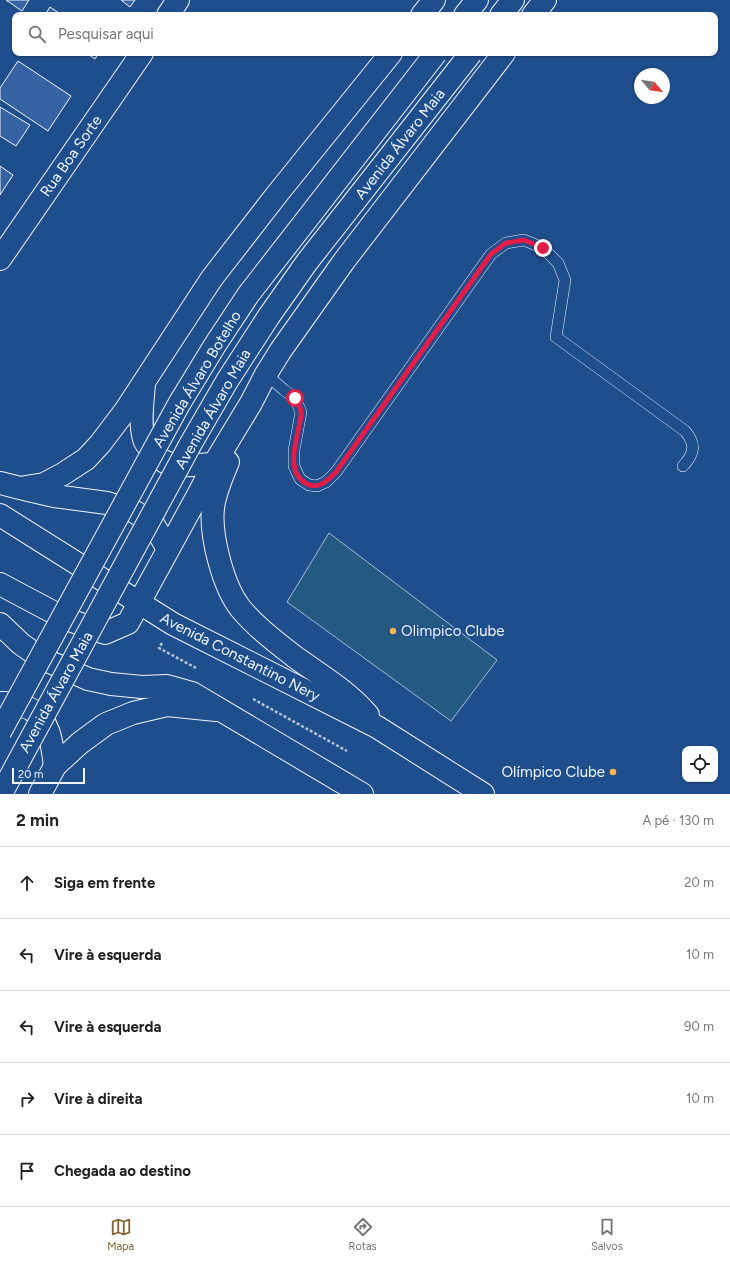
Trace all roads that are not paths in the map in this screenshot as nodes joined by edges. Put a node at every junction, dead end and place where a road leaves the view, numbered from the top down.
1 (178, 0) edge
2 (434, 0) edge
3 (477, 0) edge
4 (513, 0) edge
5 (545, 0) edge
6 (170, 12) edge
7 (424, 12) edge
8 (467, 12) edge
9 (503, 12) edge
10 (535, 12) edge
11 (140, 56) edge
12 (389, 56) edge
13 (434, 56) edge
14 (469, 56) edge
15 (502, 56) edge
16 (0, 259) edge
17 (266, 374) junction
18 (144, 383) junction
19 (251, 403) junction
20 (214, 464) junction
21 (683, 466) dead end
22 (10, 486) edge
23 (0, 515) edge
24 (168, 549) junction
25 (0, 584) edge
26 (139, 603) junction
27 (0, 624) edge
28 (0, 704) edge
29 (222, 711) junction
30 (377, 727) junction
31 (0, 732) edge
32 (55, 766) junction
33 (1, 794) edge
34 (40, 794) edge
35 (362, 794) edge
36 (483, 794) edge

1 - 6 main road
2 - 7 main road
3 - 8 main road
4 - 9 main road
5 - 10 main road
11 - 16 main road, Rua Boa Sorte
12 - 18 main road
13 - 31 main road, Avenida Álvaro Botelho, bridge
14 - 33 main road, Avenida Álvaro Maia, bridge
15 - 17 main road
17 - 19 main road
17 - 21 lane
18 - 20 main road
18 - 22 main road
19 - 20 main road
19 - 30 main road
20 - 24 main road
22 - 24 main road
23 - 26 main road, Avenida Constantino Nery
24 - 26 main road
25 - 26 main road
26 - 30 main road, Avenida Constantino Nery
27 - 29 main road
28 - 32 main road
29 - 32 main road
29 - 35 main road
30 - 36 main road, Avenida Constantino Nery
32 - 34 main road

